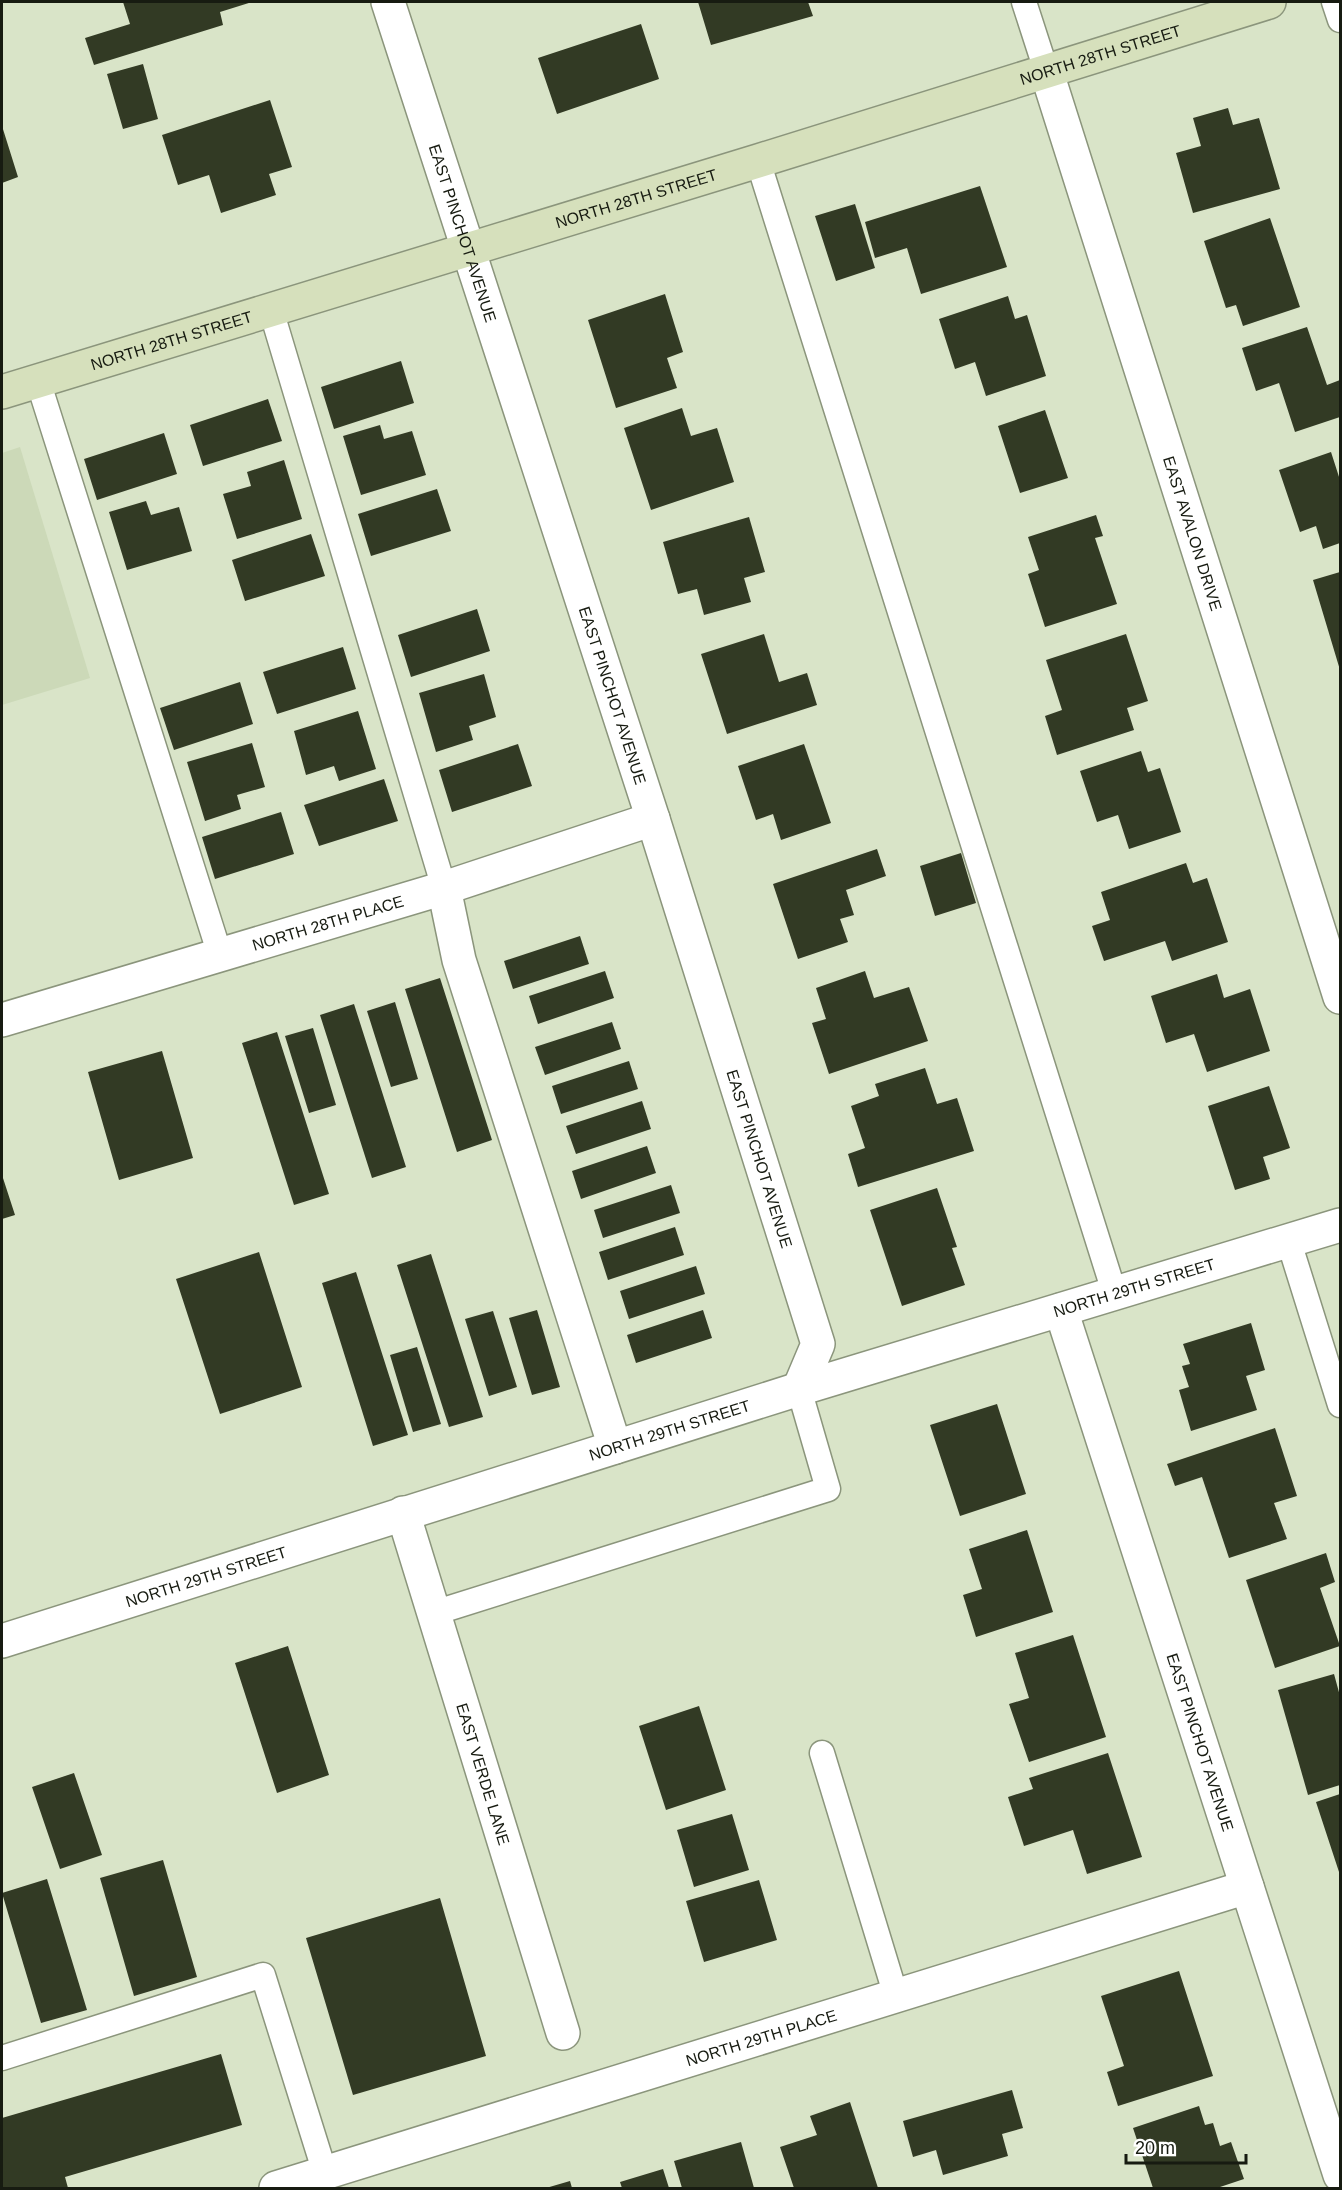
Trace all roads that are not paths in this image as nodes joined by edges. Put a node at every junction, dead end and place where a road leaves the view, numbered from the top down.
1 (388, 2) edge
2 (1024, 2) edge
3 (1269, 2) edge
4 (1335, 2) edge
5 (1341, 20) edge
6 (1046, 70) junction
7 (758, 161) junction
8 (468, 250) junction
9 (271, 310) junction
10 (38, 381) junction
11 (2, 392) edge
12 (653, 819) junction
13 (444, 888) junction
14 (220, 955) junction
15 (1341, 997) edge
16 (2, 1020) edge
17 (1341, 1225) edge
18 (1289, 1242) junction
19 (1115, 1295) junction
20 (1061, 1310) junction
21 (799, 1389) junction
22 (1341, 1406) edge
23 (615, 1447) junction
24 (403, 1513) junction
25 (434, 1613) junction
26 (2, 1641) edge
27 (822, 1753) dead end
28 (1247, 1887) junction
29 (896, 1996) junction
30 (563, 2033) dead end
31 (2, 2058) edge
32 (325, 2173) junction
33 (1341, 2175) edge
34 (276, 2188) edge

1 - 8 street, EAST PINCHOT AVENUE
2 - 6 lane
3 - 6 street, NORTH 28TH STREET
4 - 5 lane
6 - 7 street, NORTH 28TH STREET
6 - 15 street, EAST AVALON DRIVE
7 - 8 street, NORTH 28TH STREET
7 - 19 lane
8 - 9 street, NORTH 28TH STREET
8 - 12 street, EAST PINCHOT AVENUE
9 - 10 street, NORTH 28TH STREET
9 - 13 lane
10 - 11 street, NORTH 28TH STREET
10 - 14 lane
12 - 13 street, NORTH 28TH PLACE
12 - 21 street, EAST PINCHOT AVENUE
13 - 14 street, NORTH 28TH PLACE
13 - 23 street
14 - 16 street, NORTH 28TH PLACE
17 - 18 street, NORTH 29TH STREET
18 - 19 street, NORTH 29TH STREET
18 - 22 lane
19 - 20 street, NORTH 29TH STREET
20 - 21 street, NORTH 29TH STREET
20 - 28 street, EAST PINCHOT AVENUE
21 - 23 street, NORTH 29TH STREET
21 - 25 lane
23 - 24 street, NORTH 29TH STREET
24 - 25 street, EAST VERDE LANE
24 - 26 street, NORTH 29TH STREET
25 - 30 street, EAST VERDE LANE
27 - 29 lane
28 - 29 street, NORTH 29TH PLACE
28 - 33 street, EAST PINCHOT AVENUE
29 - 32 street, NORTH 29TH PLACE
31 - 32 lane
32 - 34 street, NORTH 29TH PLACE

